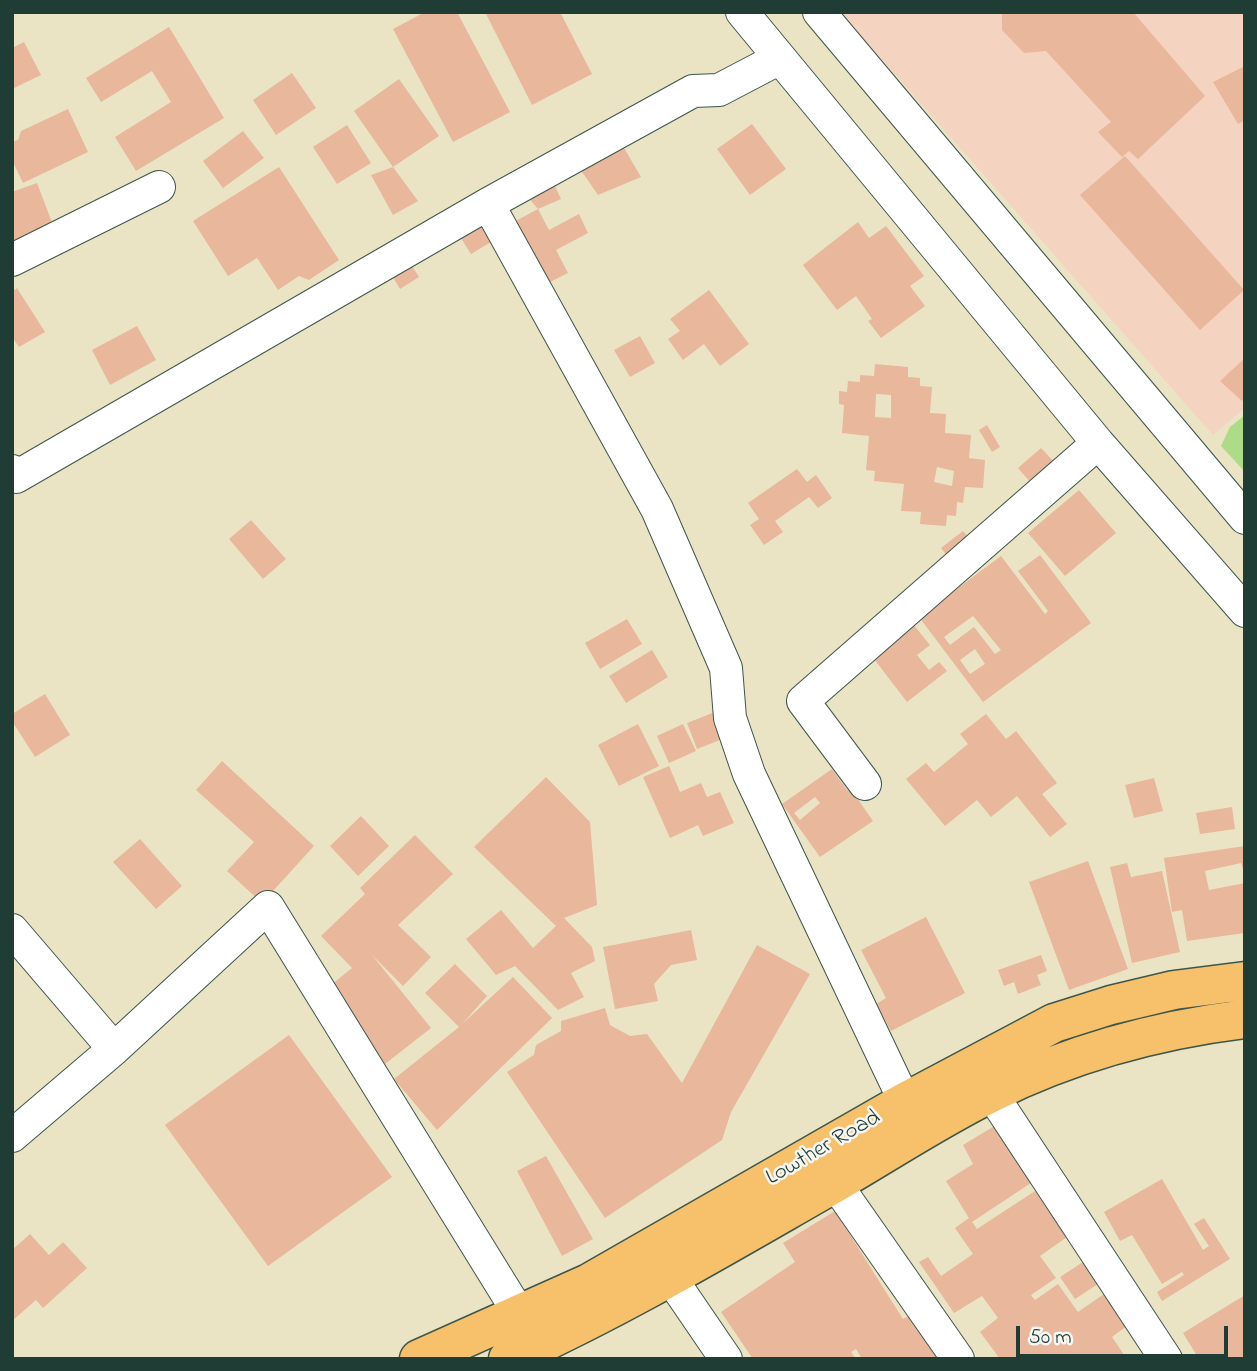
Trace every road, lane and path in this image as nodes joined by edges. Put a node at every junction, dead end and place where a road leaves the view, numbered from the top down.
1 (742, 12) edge
2 (819, 12) edge
3 (780, 58) junction
4 (159, 187) dead end
5 (488, 204) junction
6 (12, 260) edge
7 (1098, 443) junction
8 (12, 471) edge
9 (1245, 518) edge
10 (1245, 611) edge
11 (865, 785) dead end
12 (12, 930) edge
13 (1245, 981) edge
14 (1245, 1019) edge
15 (114, 1049) junction
16 (991, 1093) junction
17 (905, 1102) junction
18 (12, 1136) edge
19 (835, 1183) junction
20 (670, 1277) junction
21 (520, 1315) junction
22 (419, 1359) edge
23 (508, 1359) edge
24 (726, 1359) edge
25 (958, 1359) edge
26 (1166, 1359) edge

1 - 3 street
2 - 9 street
3 - 5 street
3 - 7 street
4 - 6 street
5 - 8 street
5 - 17 street
7 - 10 street
7 - 11 street
12 - 15 street
13 - 17 main road, Lowther Road
14 - 16 main road, Lowther Road
15 - 18 street
15 - 21 street
16 - 19 main road, Lowther Road
16 - 26 street
17 - 21 main road, Lowther Road
19 - 20 main road, Lowther Road
19 - 25 street
20 - 23 main road, Lowther Road
20 - 24 street
21 - 22 main road, Lowther Road

